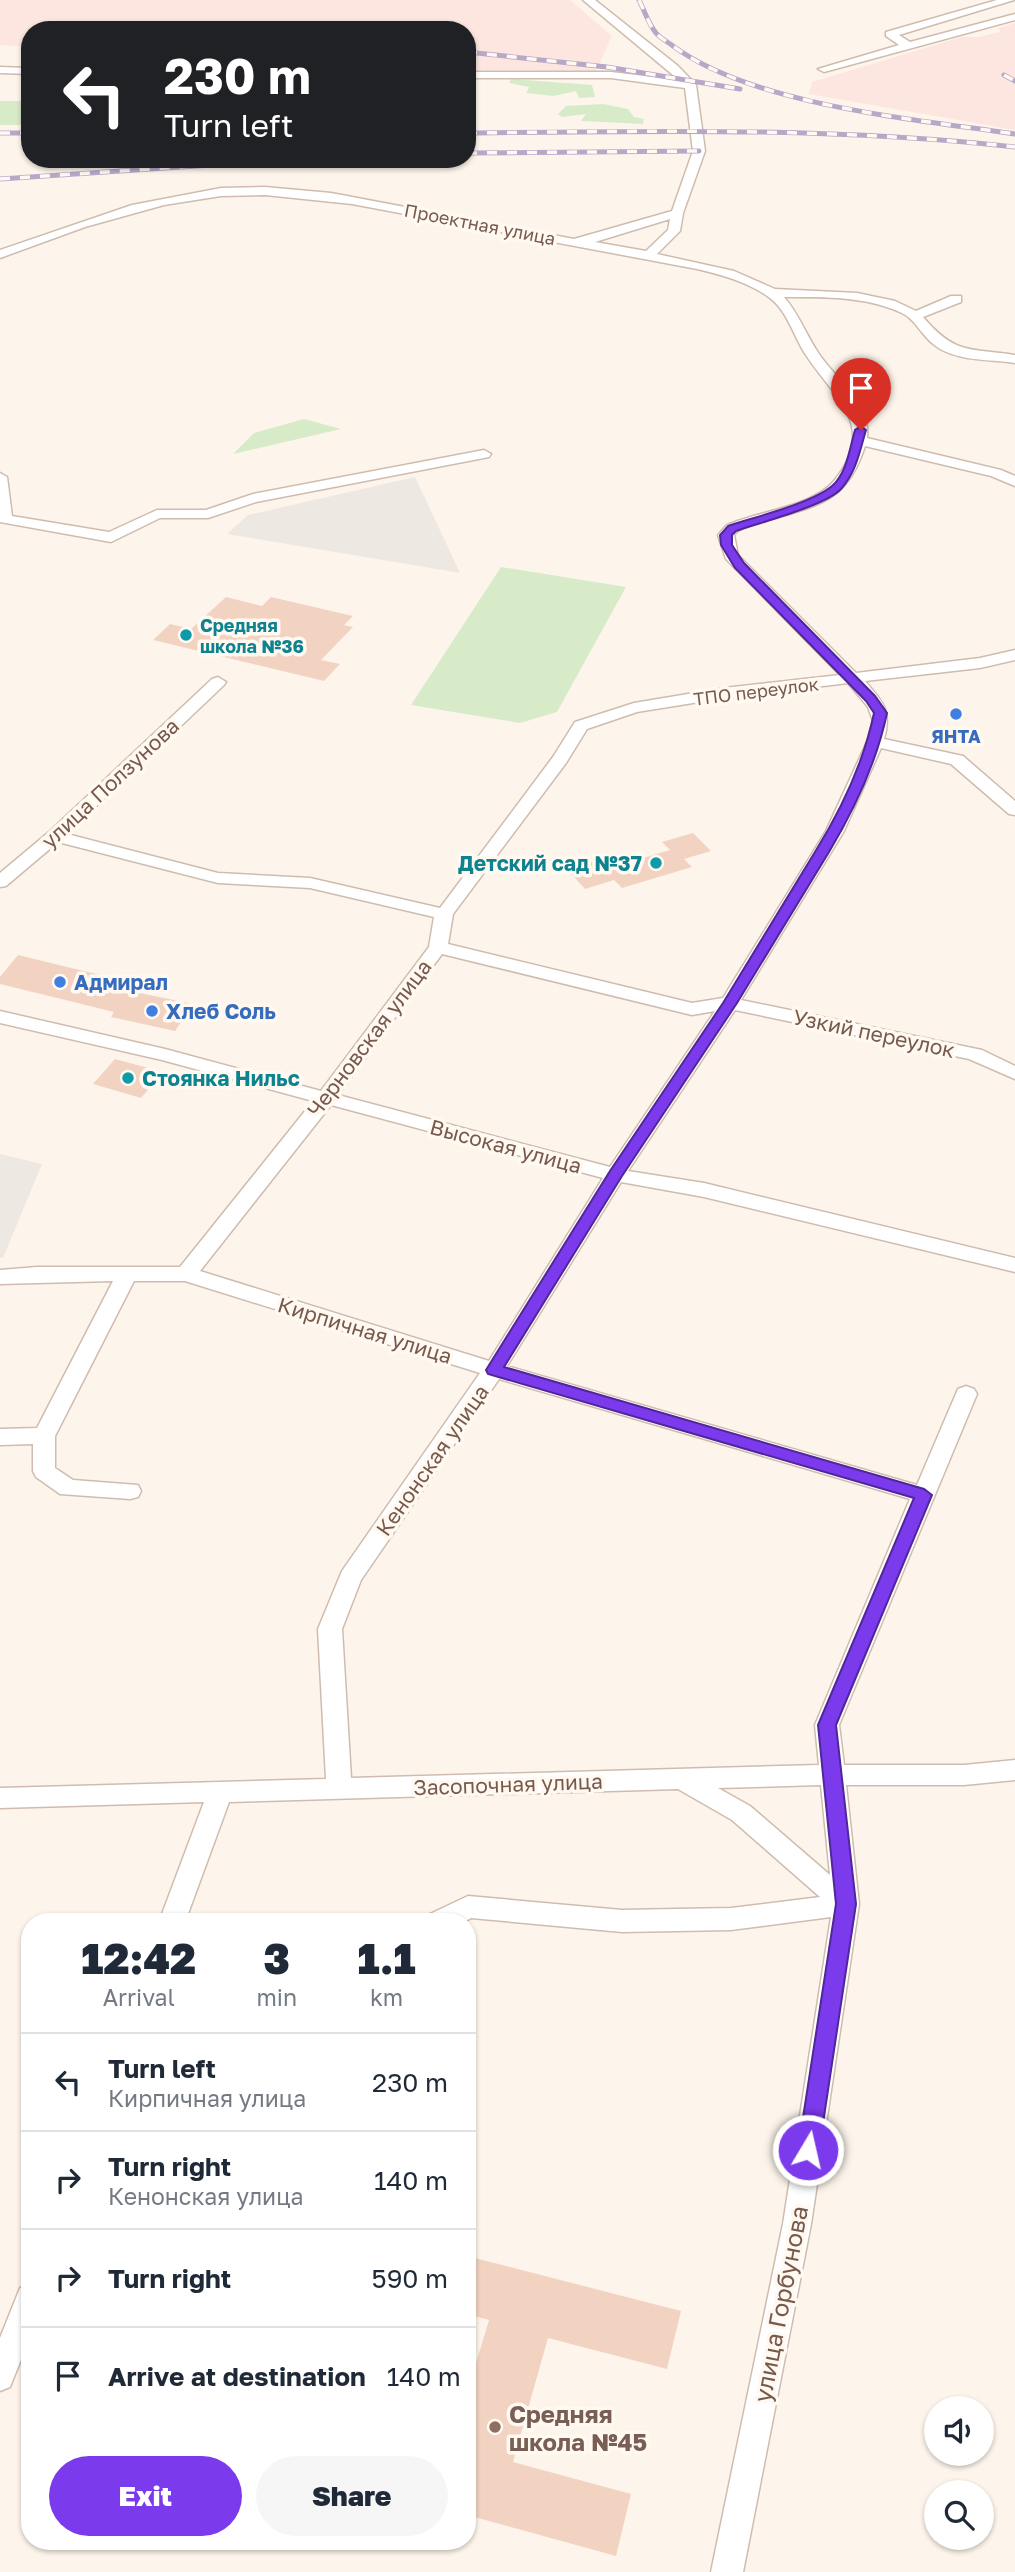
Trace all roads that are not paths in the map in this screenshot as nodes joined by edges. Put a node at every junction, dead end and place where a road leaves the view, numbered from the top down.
1 (588, 0) edge
2 (1009, 0) edge
3 (1015, 17) edge
4 (908, 46) junction
5 (824, 68) dead end
6 (0, 70) edge
7 (21, 71) edge
8 (476, 75) edge
9 (690, 85) junction
10 (677, 213) junction
11 (574, 243) junction
12 (0, 254) edge
13 (650, 256) junction
14 (771, 293) junction
15 (956, 299) dead end
16 (915, 316) junction
17 (1015, 359) edge
18 (859, 440) junction
19 (484, 454) dead end
20 (0, 477) edge
21 (1015, 482) edge
22 (3, 517) edge
23 (1015, 655) edge
24 (853, 678) junction
25 (218, 682) dead end
26 (875, 742) junction
27 (560, 759) joint
28 (1015, 810) edge
29 (55, 836) junction
30 (0, 883) edge
31 (444, 914) junction
32 (438, 947) junction
33 (730, 1003) junction
34 (0, 1017) edge
35 (1015, 1073) edge
36 (326, 1098) junction
37 (615, 1175) junction
38 (1015, 1265) edge
39 (127, 1274) junction
40 (186, 1274) junction
41 (0, 1277) edge
42 (494, 1370) junction
43 (966, 1394) dead end
44 (44, 1436) junction
45 (0, 1437) edge
46 (130, 1491) dead end
47 (924, 1495) junction
48 (1015, 1770) edge
49 (832, 1774) junction
50 (681, 1779) junction
51 (338, 1789) junction
52 (220, 1792) junction
53 (0, 1798) edge
54 (846, 1904) junction
55 (175, 1913) edge
56 (456, 1913) edge
57 (21, 2324) edge
58 (0, 2377) edge
59 (726, 2572) edge

1 - 9 street
2 - 4 street
3 - 4 street
4 - 5 street
6 - 7 street
8 - 9 street
9 - 10 street
10 - 11 street, Проектная улица
10 - 13 street
11 - 12 street, Проектная улица
11 - 13 street
13 - 14 street
14 - 16 street
14 - 18 street
15 - 16 street
16 - 17 street
18 - 21 street
18 - 24 street, Кенонская улица
19 - 22 street
20 - 22 street
23 - 24 street, ТПО переулок
24 - 26 street, Кенонская улица
24 - 27 street, ТПО переулок
25 - 29 street, улица Ползунова
26 - 28 street
26 - 33 street, Кенонская улица
27 - 31 street, Черновская улица
29 - 30 street, улица Ползунова
29 - 31 street
31 - 32 street, Черновская улица
32 - 33 street
32 - 36 street, Черновская улица
33 - 35 street, Узкий переулок
33 - 37 street, Кенонская улица
34 - 36 street, Высокая улица
36 - 37 street, Высокая улица
36 - 40 street, Черновская улица
37 - 38 street, Высокая улица
37 - 42 street, Кенонская улица
39 - 40 street, Кирпичная улица
39 - 41 street, Кирпичная улица
39 - 44 street
40 - 42 street, Кирпичная улица
42 - 47 street, Кирпичная улица
42 - 51 street, Кенонская улица
43 - 47 street, улица Горбунова
44 - 45 street
44 - 46 street
47 - 49 street, улица Горбунова
48 - 49 street, Засопочная улица
49 - 50 street, Засопочная улица
49 - 54 street, улица Горбунова
50 - 51 street, Засопочная улица
50 - 54 street
51 - 52 street, Засопочная улица
52 - 53 street, Засопочная улица
52 - 55 street
54 - 56 street
54 - 59 street, улица Горбунова
57 - 58 street

